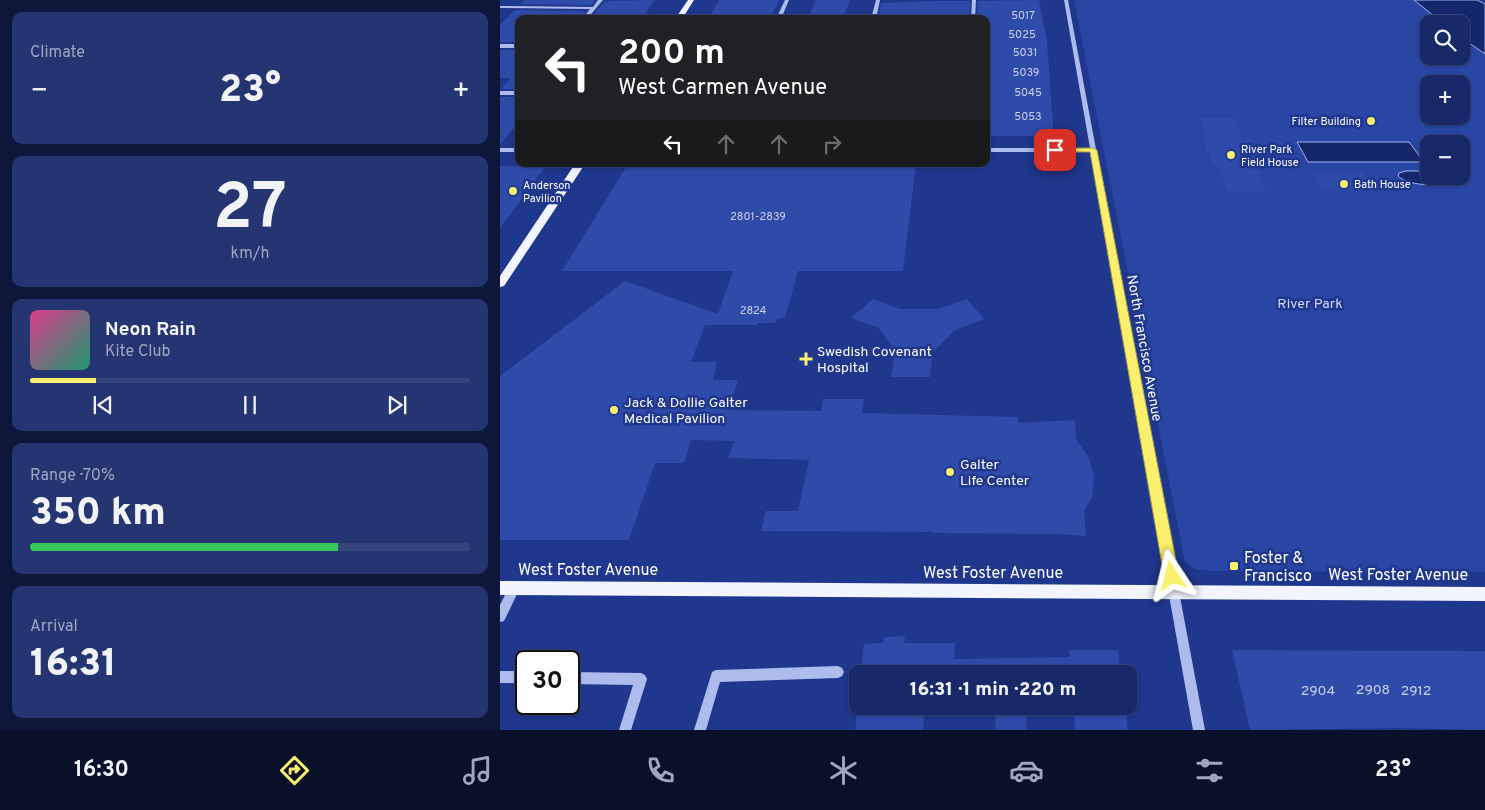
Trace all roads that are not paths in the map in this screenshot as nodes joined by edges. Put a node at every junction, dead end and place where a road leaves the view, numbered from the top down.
1 (601, 0) edge
2 (691, 0) edge
3 (787, 0) edge
4 (878, 0) edge
5 (974, 0) edge
6 (1066, 0) edge
7 (500, 8) edge
8 (594, 8) junction
9 (588, 15) edge
10 (681, 15) edge
11 (780, 15) edge
12 (874, 15) edge
13 (973, 15) edge
14 (500, 46) edge
15 (515, 46) edge
16 (500, 93) edge
17 (515, 93) edge
18 (500, 150) edge
19 (515, 150) edge
20 (990, 150) edge
21 (1093, 150) junction
22 (578, 167) edge
23 (504, 274) edge
24 (500, 284) edge
25 (507, 588) edge
26 (1174, 592) junction
27 (1485, 594) edge
28 (500, 617) edge
29 (838, 672) dead end
30 (500, 677) edge
31 (515, 677) edge
32 (580, 678) edge
33 (625, 730) edge
34 (700, 730) edge
35 (1199, 730) edge

1 - 8 street
2 - 10 main road
3 - 11 street
4 - 12 street
5 - 13 street
6 - 21 street, North Francisco Avenue
7 - 8 street
8 - 9 street
14 - 15 street
16 - 17 street
18 - 19 street
20 - 21 street
21 - 26 street, North Francisco Avenue
22 - 23 main road
23 - 24 main road
25 - 26 main road, West Foster Avenue
25 - 28 street
26 - 27 main road, West Foster Avenue
26 - 35 street, North Francisco Avenue
29 - 34 street
30 - 31 street
32 - 33 street

